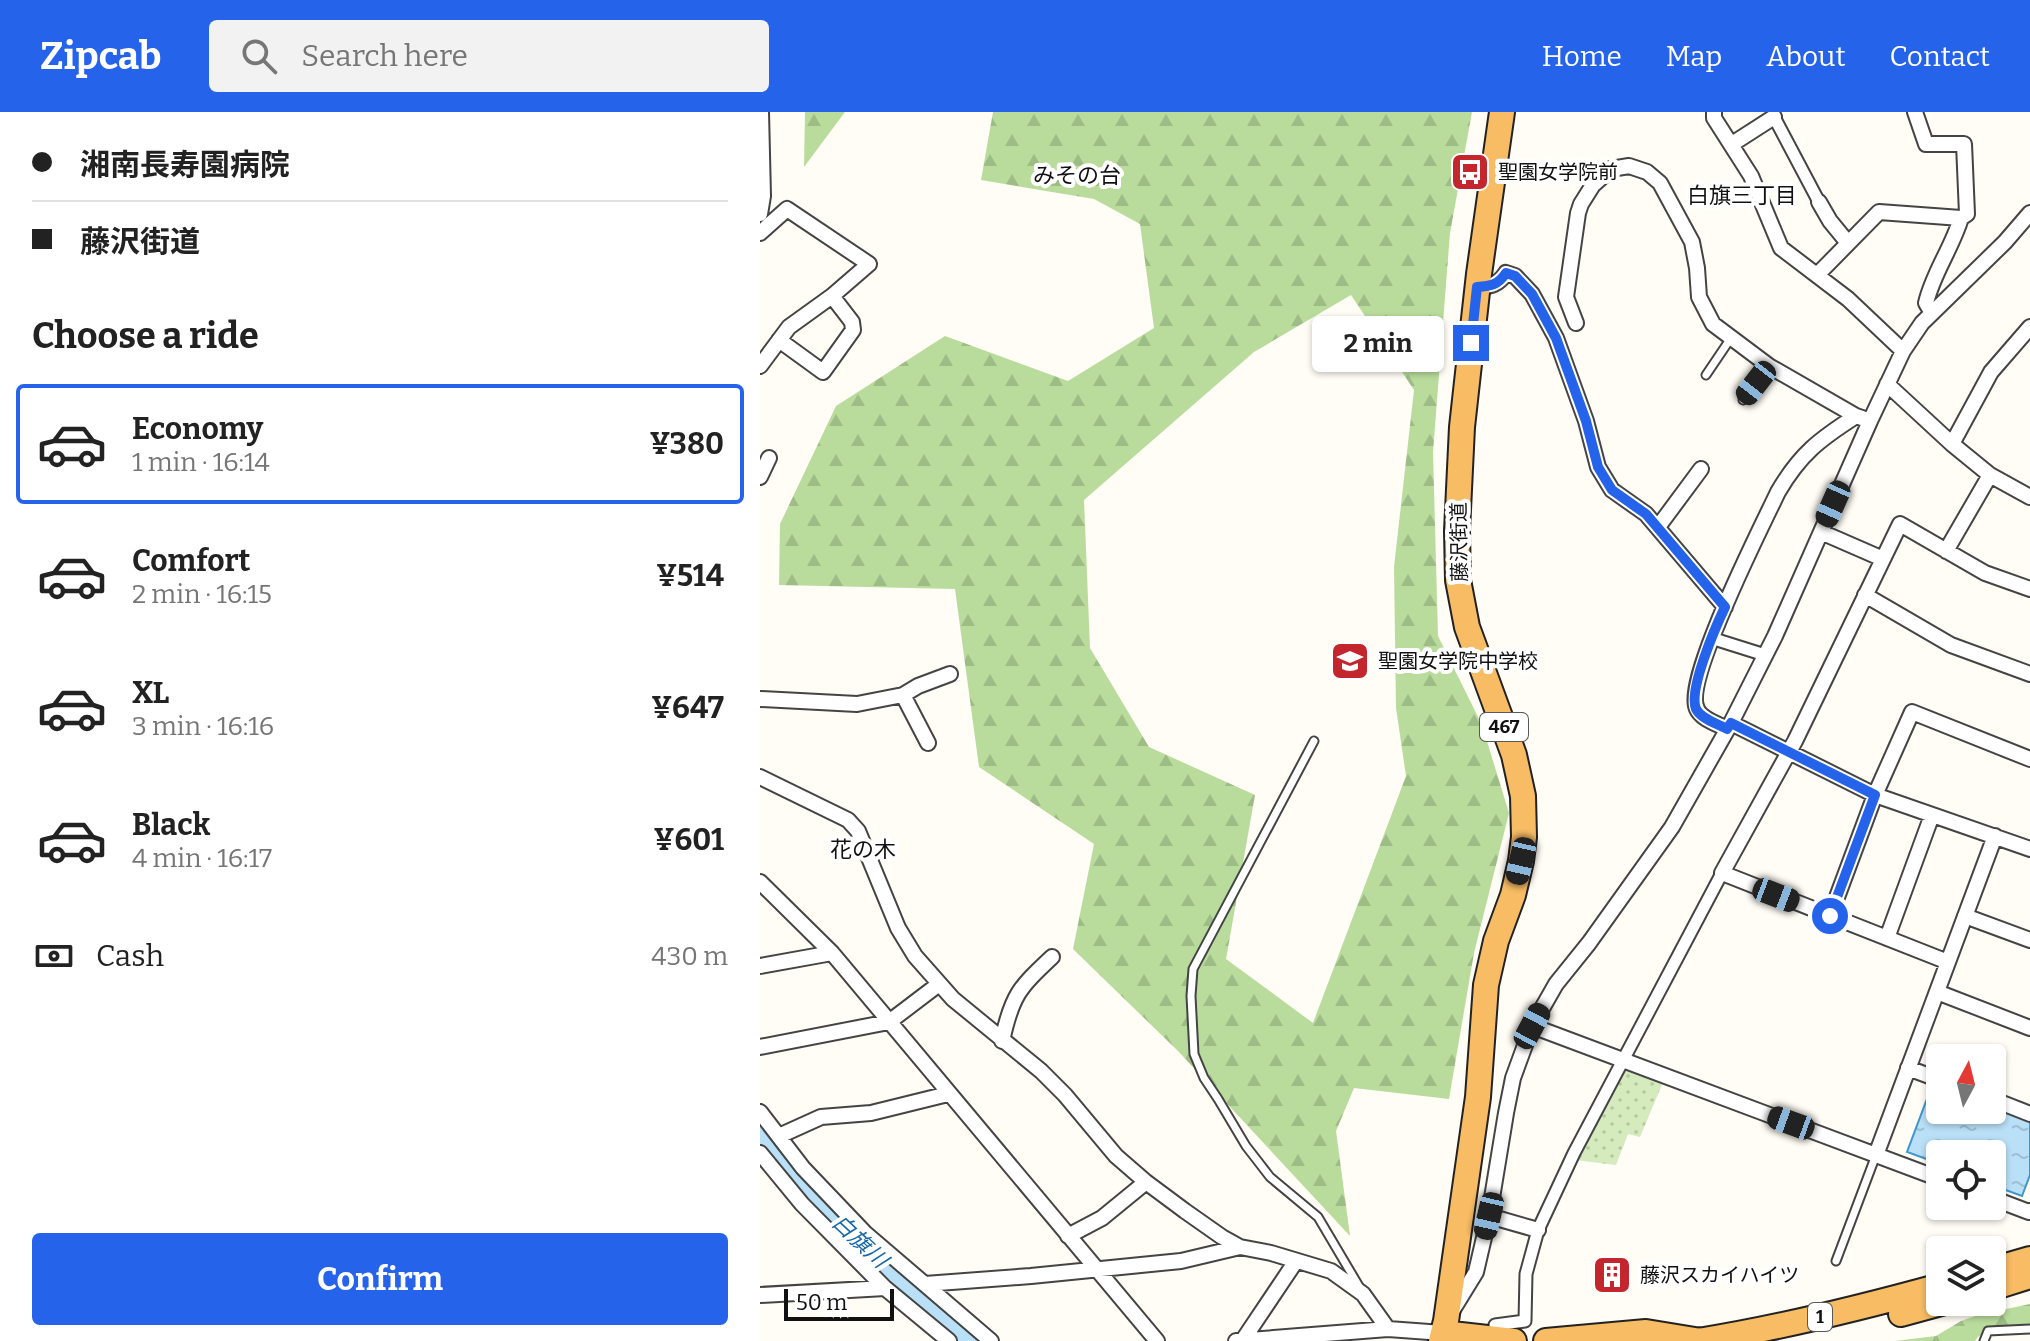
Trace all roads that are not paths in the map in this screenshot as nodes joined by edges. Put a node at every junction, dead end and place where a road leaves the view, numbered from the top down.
1 (761, 112) edge
2 (1502, 112) edge
3 (1714, 112) edge
4 (1915, 112) edge
5 (1774, 117) joint
6 (1732, 144) junction
7 (1819, 202) joint
8 (760, 214) edge
9 (1961, 218) junction
10 (2029, 218) edge
11 (760, 233) edge
12 (1848, 243) junction
13 (1818, 274) junction
14 (1477, 287) junction
15 (832, 296) junction
16 (1932, 313) junction
17 (1576, 323) dead end
18 (2030, 327) edge
19 (1731, 338) junction
20 (779, 340) junction
21 (1903, 351) junction
22 (763, 355) edge
23 (1769, 366) junction
24 (1706, 375) dead end
25 (1887, 384) junction
26 (1743, 400) dead end
27 (1863, 418) junction
28 (1952, 444) junction
29 (769, 458) dead end
30 (1701, 469) dead end
31 (1990, 475) junction
32 (760, 477) edge
33 (2028, 491) edge
34 (1658, 527) junction
35 (1821, 532) junction
36 (1946, 551) junction
37 (1883, 559) junction
38 (2030, 589) edge
39 (1865, 595) junction
40 (1725, 607) junction
41 (1711, 638) junction
42 (1765, 655) junction
43 (950, 674) dead end
44 (2030, 674) edge
45 (903, 695) junction
46 (760, 699) edge
47 (1729, 726) junction
48 (1314, 741) dead end
49 (928, 743) dead end
50 (1788, 752) junction
51 (2030, 759) edge
52 (760, 777) edge
53 (1875, 795) junction
54 (1932, 815) junction
55 (1995, 836) junction
56 (2030, 849) edge
57 (1722, 873) junction
58 (764, 889) edge
59 (1830, 916) junction
60 (1965, 916) junction
61 (1887, 938) junction
62 (2030, 940) edge
63 (832, 953) junction
64 (1052, 957) dead end
65 (1948, 962) junction
66 (760, 966) edge
67 (939, 984) junction
68 (1937, 992) junction
69 (889, 1022) junction
70 (1532, 1026) junction
71 (2030, 1028) edge
72 (1002, 1041) junction
73 (760, 1047) edge
74 (1622, 1060) junction
75 (1908, 1068) junction
76 (1926, 1075) edge
77 (948, 1094) junction
78 (2006, 1105) edge
79 (760, 1112) edge
80 (2030, 1114) edge
81 (779, 1136) junction
82 (760, 1153) edge
83 (1876, 1155) junction
84 (1926, 1174) edge
85 (1146, 1182) junction
86 (2006, 1203) edge
87 (2030, 1211) edge
88 (1489, 1216) junction
89 (1538, 1230) junction
90 (1068, 1236) junction
91 (1240, 1247) junction
92 (2030, 1259) edge
93 (1296, 1261) junction
94 (1836, 1261) dead end
95 (2006, 1266) edge
96 (1096, 1270) junction
97 (2030, 1276) edge
98 (925, 1284) junction
99 (2006, 1284) edge
100 (885, 1288) junction
101 (1926, 1290) edge
102 (1363, 1294) junction
103 (760, 1295) edge
104 (1926, 1307) edge
105 (1388, 1329) junction
106 (2030, 1329) edge
107 (1444, 1331) edge
108 (1505, 1333) edge
109 (1243, 1340) edge
110 (949, 1341) edge
111 (991, 1341) edge
112 (1157, 1341) edge
113 (1236, 1341) edge
114 (1546, 1341) edge
115 (1700, 1341) edge
116 (1786, 1341) edge
117 (1984, 1341) edge

1 - 8 street
2 - 14 highway, 藤沢街道 / 467
3 - 6 street
4 - 9 street
5 - 6 street
5 - 7 street
6 - 13 street
7 - 12 street
9 - 12 street
9 - 16 street
10 - 16 street
11 - 15 street
12 - 13 street
13 - 21 street
14 - 34 street
14 - 107 highway, 藤沢街道 / 467
15 - 20 street
15 - 20 street
16 - 21 street
17 - 19 street
18 - 28 street
19 - 23 street
19 - 24 lane
20 - 22 street
21 - 25 street
23 - 26 lane
23 - 27 street
25 - 27 street
25 - 28 street
27 - 35 street
27 - 40 street
28 - 31 street
29 - 32 street
30 - 34 street
31 - 33 street
31 - 36 street
34 - 40 street
35 - 37 street
35 - 42 street
36 - 37 street
36 - 38 street
37 - 39 street
39 - 44 street
39 - 50 street
40 - 41 street
41 - 42 street
41 - 47 street
42 - 47 street
43 - 45 street
45 - 46 street
45 - 49 street
47 - 50 street
47 - 70 street
48 - 102 lane
50 - 53 street
50 - 57 street
51 - 53 street
52 - 67 street
53 - 54 street
53 - 59 street
54 - 55 street
54 - 61 street
55 - 56 street
55 - 60 street
57 - 59 street
57 - 74 street
58 - 63 street
59 - 61 street
60 - 62 street
60 - 65 street
61 - 65 street
63 - 66 street
63 - 69 street
64 - 72 street
65 - 68 street
67 - 69 street
67 - 72 street
68 - 71 street
68 - 75 street
69 - 73 street
69 - 77 street
70 - 74 street
70 - 88 street
72 - 85 street
74 - 83 street
74 - 89 street
75 - 76 street
75 - 83 street
77 - 81 street
77 - 90 street
78 - 80 street
79 - 81 street
81 - 98 street
82 - 100 street
83 - 84 street
83 - 94 lane
85 - 90 street
85 - 91 street
86 - 87 street
88 - 89 street
88 - 107 street
89 - 108 street
90 - 96 street
91 - 93 street
91 - 96 street
92 - 95 highway
93 - 102 street
93 - 109 street
96 - 98 street
96 - 112 street
97 - 99 highway
98 - 111 street
100 - 103 street
100 - 110 street
101 - 115 highway, 1
102 - 105 street
104 - 116 highway, 1
105 - 107 street
105 - 109 street
106 - 117 lane
107 - 108 highway
109 - 113 street
114 - 115 highway

